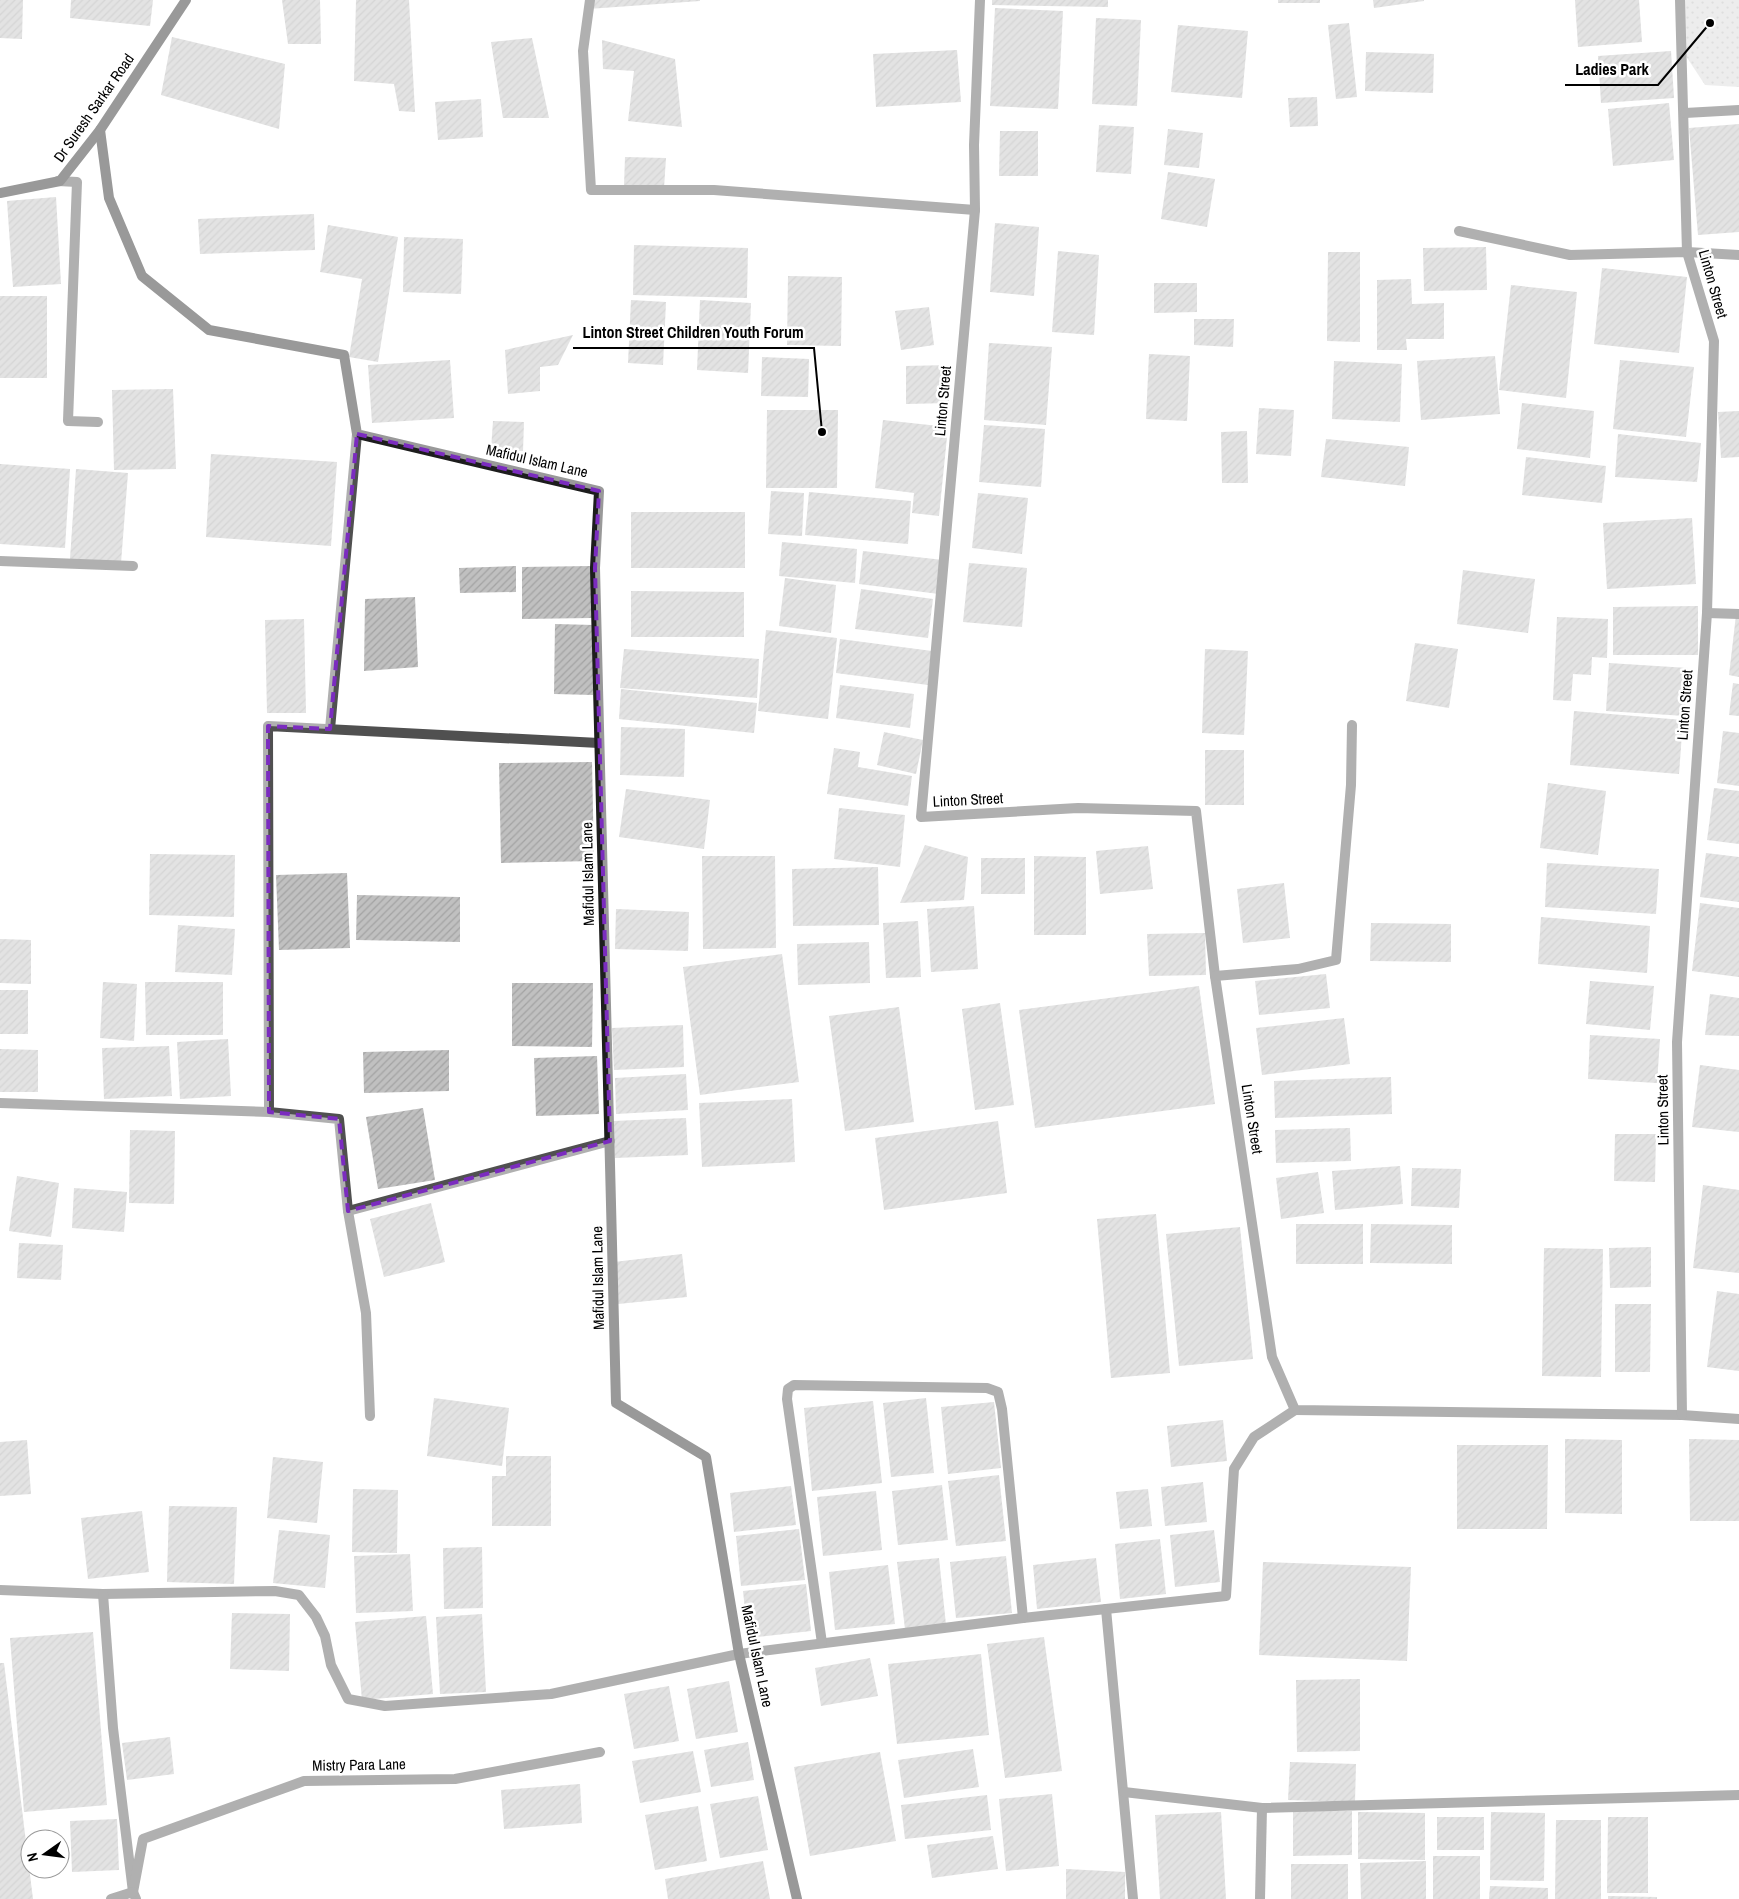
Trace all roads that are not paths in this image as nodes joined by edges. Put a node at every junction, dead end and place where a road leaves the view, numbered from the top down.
1 (186, 0) edge
2 (590, 0) edge
3 (980, 0) edge
4 (1680, 0) edge
5 (1739, 110) edge
6 (1684, 113) junction
7 (100, 130) junction
8 (58, 182) junction
9 (0, 193) edge
10 (975, 210) junction
11 (1459, 231) dead end
12 (1687, 252) junction
13 (1739, 254) edge
14 (98, 422) dead end
15 (357, 434) junction
16 (0, 561) edge
17 (133, 566) dead end
18 (1707, 613) junction
19 (1739, 614) edge
20 (1352, 725) dead end
21 (330, 729) junction
22 (599, 743) junction
23 (1215, 976) junction
24 (0, 1103) edge
25 (270, 1112) junction
26 (610, 1141) junction
27 (348, 1210) junction
28 (1296, 1410) junction
29 (1682, 1415) junction
30 (370, 1416) dead end
31 (1739, 1418) edge
32 (0, 1590) edge
33 (103, 1594) junction
34 (1106, 1609) junction
35 (1023, 1618) junction
36 (822, 1643) junction
37 (739, 1654) junction
38 (600, 1752) dead end
39 (1124, 1792) junction
40 (1739, 1795) edge
41 (1262, 1808) junction
42 (135, 1896) edge
43 (111, 1899) edge
44 (797, 1899) edge
45 (1133, 1899) edge
46 (1260, 1899) edge

1 - 7 street, Dr Suresh Sarkar Road
2 - 10 street
3 - 10 street, Linton Street
4 - 6 street, Linton Street
5 - 6 street
6 - 12 street, Linton Street
7 - 8 street, Dr Suresh Sarkar Road
7 - 15 street
8 - 9 street, Dr Suresh Sarkar Road
8 - 14 street
10 - 23 street, Linton Street
11 - 12 street
12 - 13 street
12 - 18 street, Linton Street
15 - 21 street
15 - 22 street, Mafidul Islam Lane
16 - 17 street
18 - 19 street
18 - 29 street, Linton Street
20 - 23 street
21 - 22 street
21 - 25 street
22 - 26 street, Mafidul Islam Lane
23 - 28 street, Linton Street
24 - 25 street
25 - 27 street
26 - 27 street
26 - 37 street, Mafidul Islam Lane
27 - 30 street
28 - 29 street
28 - 34 street
29 - 31 street
32 - 33 street
33 - 37 street
33 - 42 street
34 - 35 street
34 - 39 street
35 - 36 street
35 - 36 street
36 - 37 street
37 - 44 street, Mafidul Islam Lane
38 - 42 street, Mistry Para Lane
39 - 41 street
39 - 45 street
40 - 41 street
41 - 46 street
42 - 43 street

